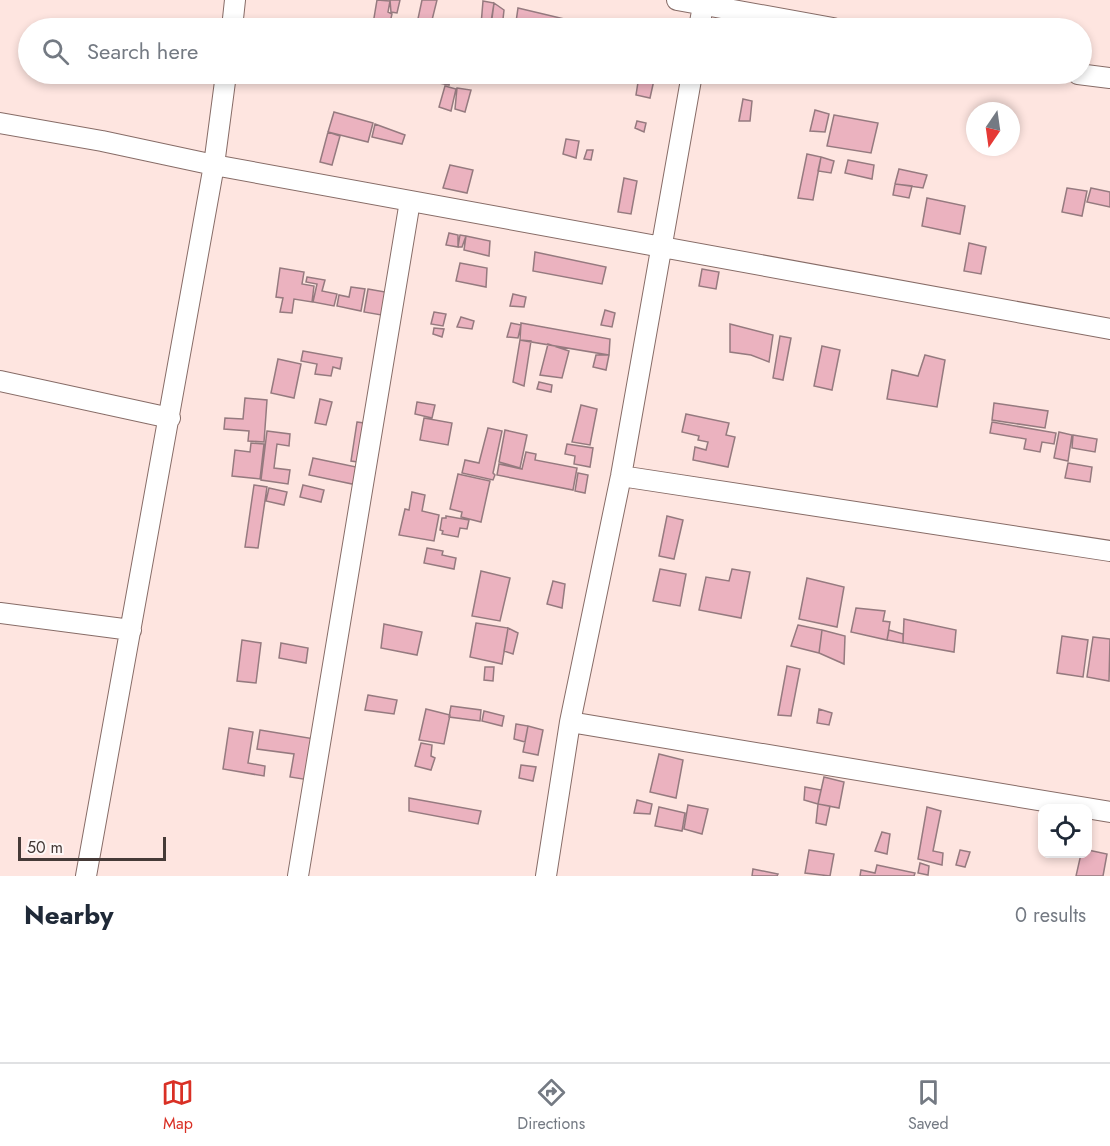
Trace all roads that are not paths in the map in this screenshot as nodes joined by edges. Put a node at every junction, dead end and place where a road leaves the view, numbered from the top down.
1 (235, 0) edge
2 (677, 0) edge
3 (704, 2) edge
4 (233, 18) edge
5 (701, 18) edge
6 (783, 18) edge
7 (1092, 76) edge
8 (1110, 78) edge
9 (225, 84) edge
10 (690, 84) edge
11 (0, 123) edge
12 (214, 165) junction
13 (410, 201) junction
14 (662, 247) junction
15 (1110, 329) edge
16 (0, 381) edge
17 (170, 418) junction
18 (621, 476) junction
19 (1110, 551) edge
20 (0, 613) edge
21 (131, 630) junction
22 (570, 722) junction
23 (1110, 812) edge
24 (86, 876) edge
25 (298, 876) edge
26 (546, 876) edge

1 - 4 street
2 - 3 street
3 - 5 street
3 - 6 street
7 - 8 street
9 - 12 street
10 - 14 street
11 - 12 street
12 - 13 street
12 - 17 street
13 - 14 street
13 - 25 street
14 - 15 street
14 - 18 street
16 - 17 street
17 - 21 street
18 - 19 street
18 - 22 street
20 - 21 street
21 - 24 street
22 - 23 street
22 - 26 street

